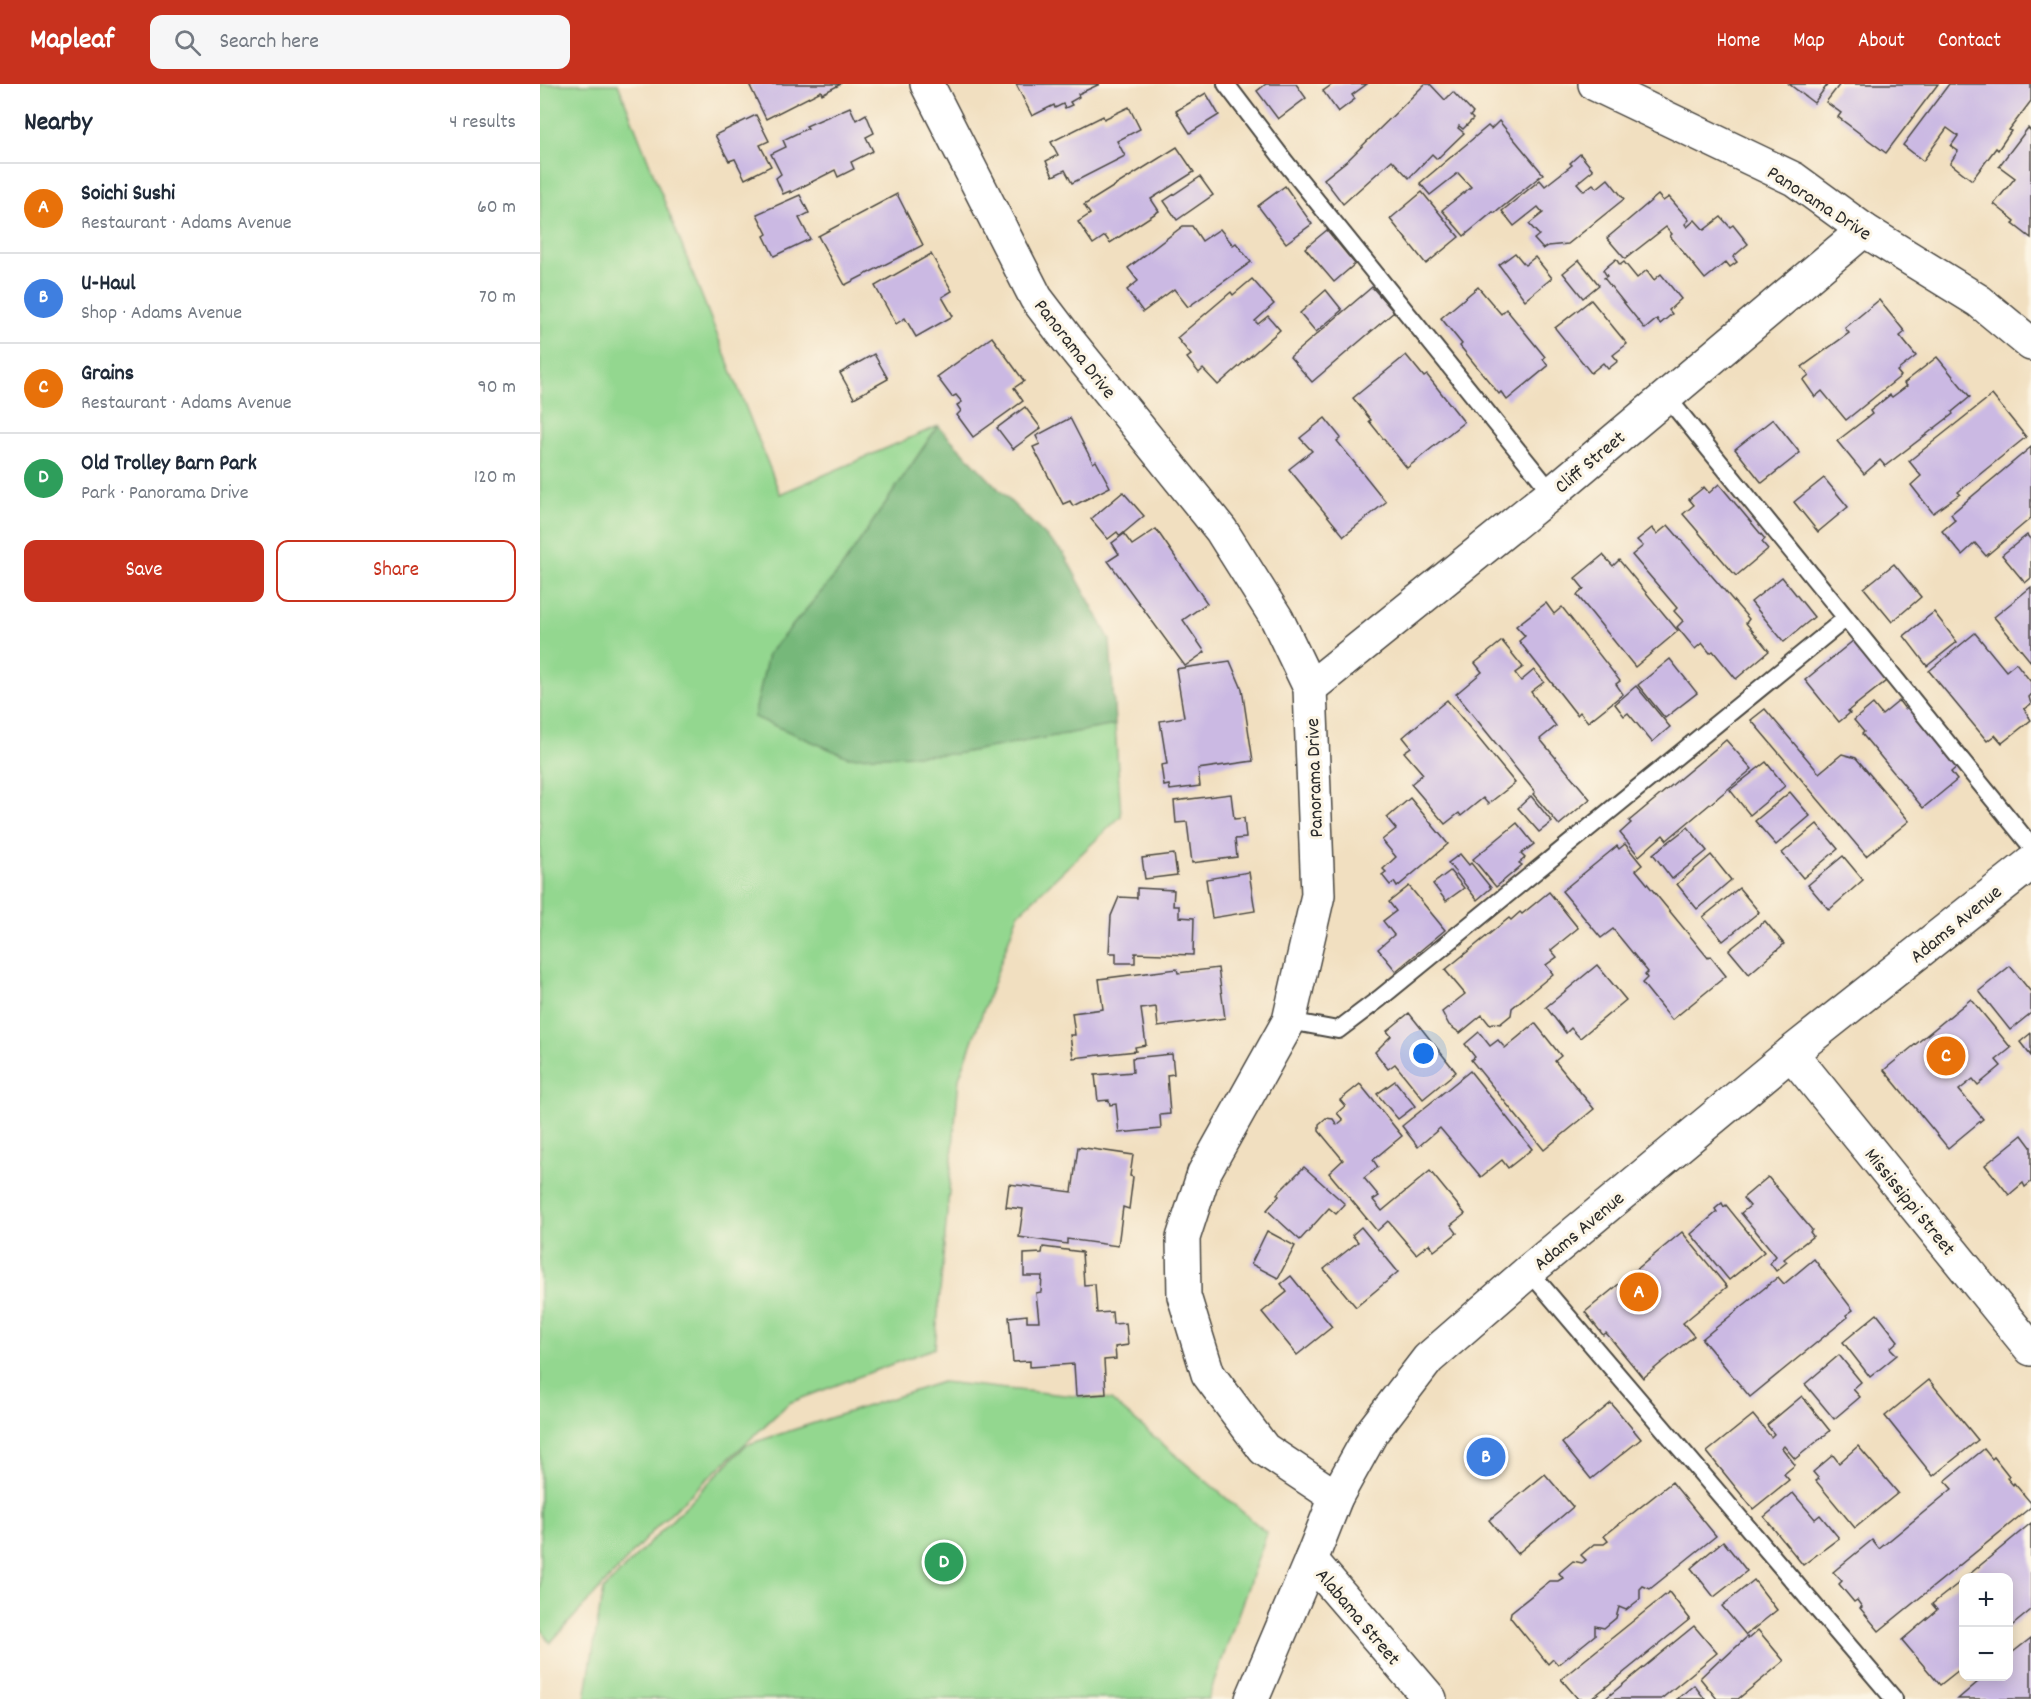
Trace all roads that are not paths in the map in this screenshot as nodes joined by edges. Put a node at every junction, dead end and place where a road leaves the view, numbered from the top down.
1 (927, 84) edge
2 (1226, 84) edge
3 (1595, 84) edge
4 (1864, 230) junction
5 (2031, 344) edge
6 (1666, 396) junction
7 (1552, 493) junction
8 (1845, 619) junction
9 (1310, 688) junction
10 (2031, 846) edge
11 (2031, 863) edge
12 (1288, 1021) junction
13 (1791, 1053) junction
14 (1529, 1271) junction
15 (2031, 1349) edge
16 (1336, 1497) junction
17 (1311, 1560) junction
18 (1252, 1699) edge
19 (1430, 1699) edge
20 (1894, 1699) edge

1 - 9 street, Panorama Drive
2 - 7 lane
3 - 4 street, Panorama Drive
4 - 5 street, Panorama Drive
4 - 6 street, Cliff Street
6 - 7 street, Cliff Street
6 - 8 lane
7 - 9 street, Cliff Street
8 - 10 lane
8 - 12 lane
9 - 12 street, Panorama Drive
11 - 13 street, Adams Avenue
12 - 16 street, Panorama Drive
13 - 14 street, Adams Avenue
13 - 15 street, Mississippi Street
14 - 16 street, Adams Avenue
14 - 20 lane
16 - 17 street, Adams Avenue
17 - 18 street, Adams Avenue
17 - 19 street, Alabama Street

